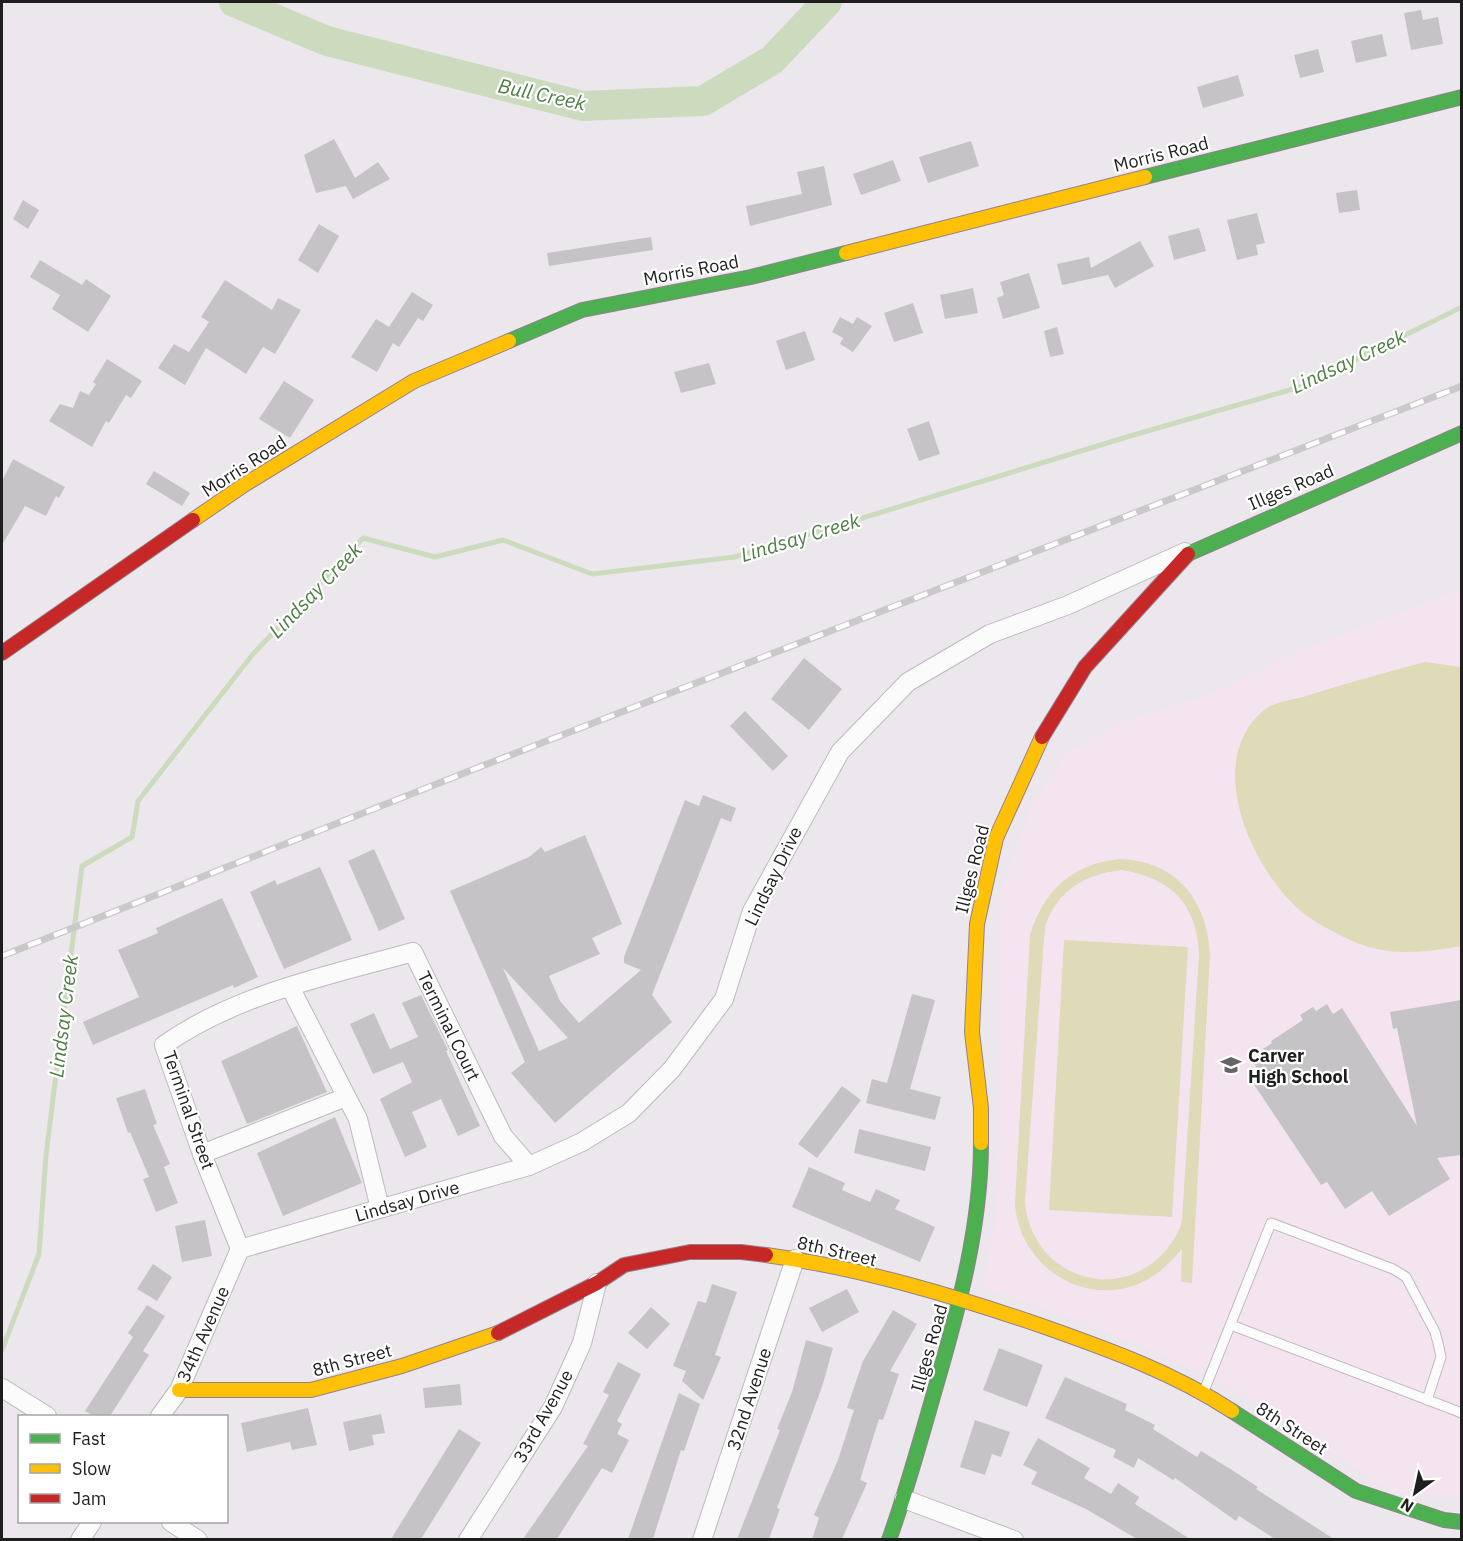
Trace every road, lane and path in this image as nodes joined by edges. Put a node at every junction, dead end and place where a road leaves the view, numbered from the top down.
1 (1461, 97) edge
2 (1461, 433) edge
3 (1191, 549) junction
4 (2, 653) edge
5 (290, 987) junction
6 (235, 1008) joint
7 (346, 1096) junction
8 (202, 1154) junction
9 (529, 1166) junction
10 (380, 1208) junction
11 (240, 1249) junction
12 (795, 1259) junction
13 (597, 1283) junction
14 (962, 1298) junction
15 (1231, 1325) junction
16 (2, 1388) edge
17 (178, 1390) junction
18 (1203, 1392) junction
19 (1427, 1400) junction
20 (1461, 1413) edge
21 (45, 1415) edge
22 (161, 1415) edge
23 (904, 1499) junction
24 (1461, 1522) edge
25 (91, 1523) edge
26 (174, 1523) edge
27 (80, 1539) edge
28 (198, 1539) edge
29 (468, 1539) edge
30 (702, 1539) edge
31 (889, 1539) edge
32 (1014, 1539) edge

1 - 4 street, Morris Road
2 - 3 street, Illges Road
3 - 9 street, Lindsay Drive
3 - 14 street, Illges Road
5 - 6 street, Terminal Court
5 - 7 street
5 - 9 street, Terminal Court
6 - 8 street, Terminal Street
7 - 8 street
7 - 10 street
8 - 11 street, Terminal Street
9 - 10 street, Lindsay Drive
10 - 11 street, Lindsay Drive
11 - 17 street, 34th Avenue
12 - 13 street, 8th Street
12 - 14 street, 8th Street
12 - 30 street, 32nd Avenue
13 - 17 street, 8th Street
13 - 29 street, 33rd Avenue
14 - 18 street, 8th Street
14 - 23 street, Illges Road
15 - 18 lane
15 - 19 lane
15 - 19 lane
16 - 21 street
17 - 22 street, 34th Avenue
18 - 24 street, 8th Street
19 - 20 lane
23 - 31 street, Illges Road
23 - 32 street
25 - 27 street
26 - 28 street

